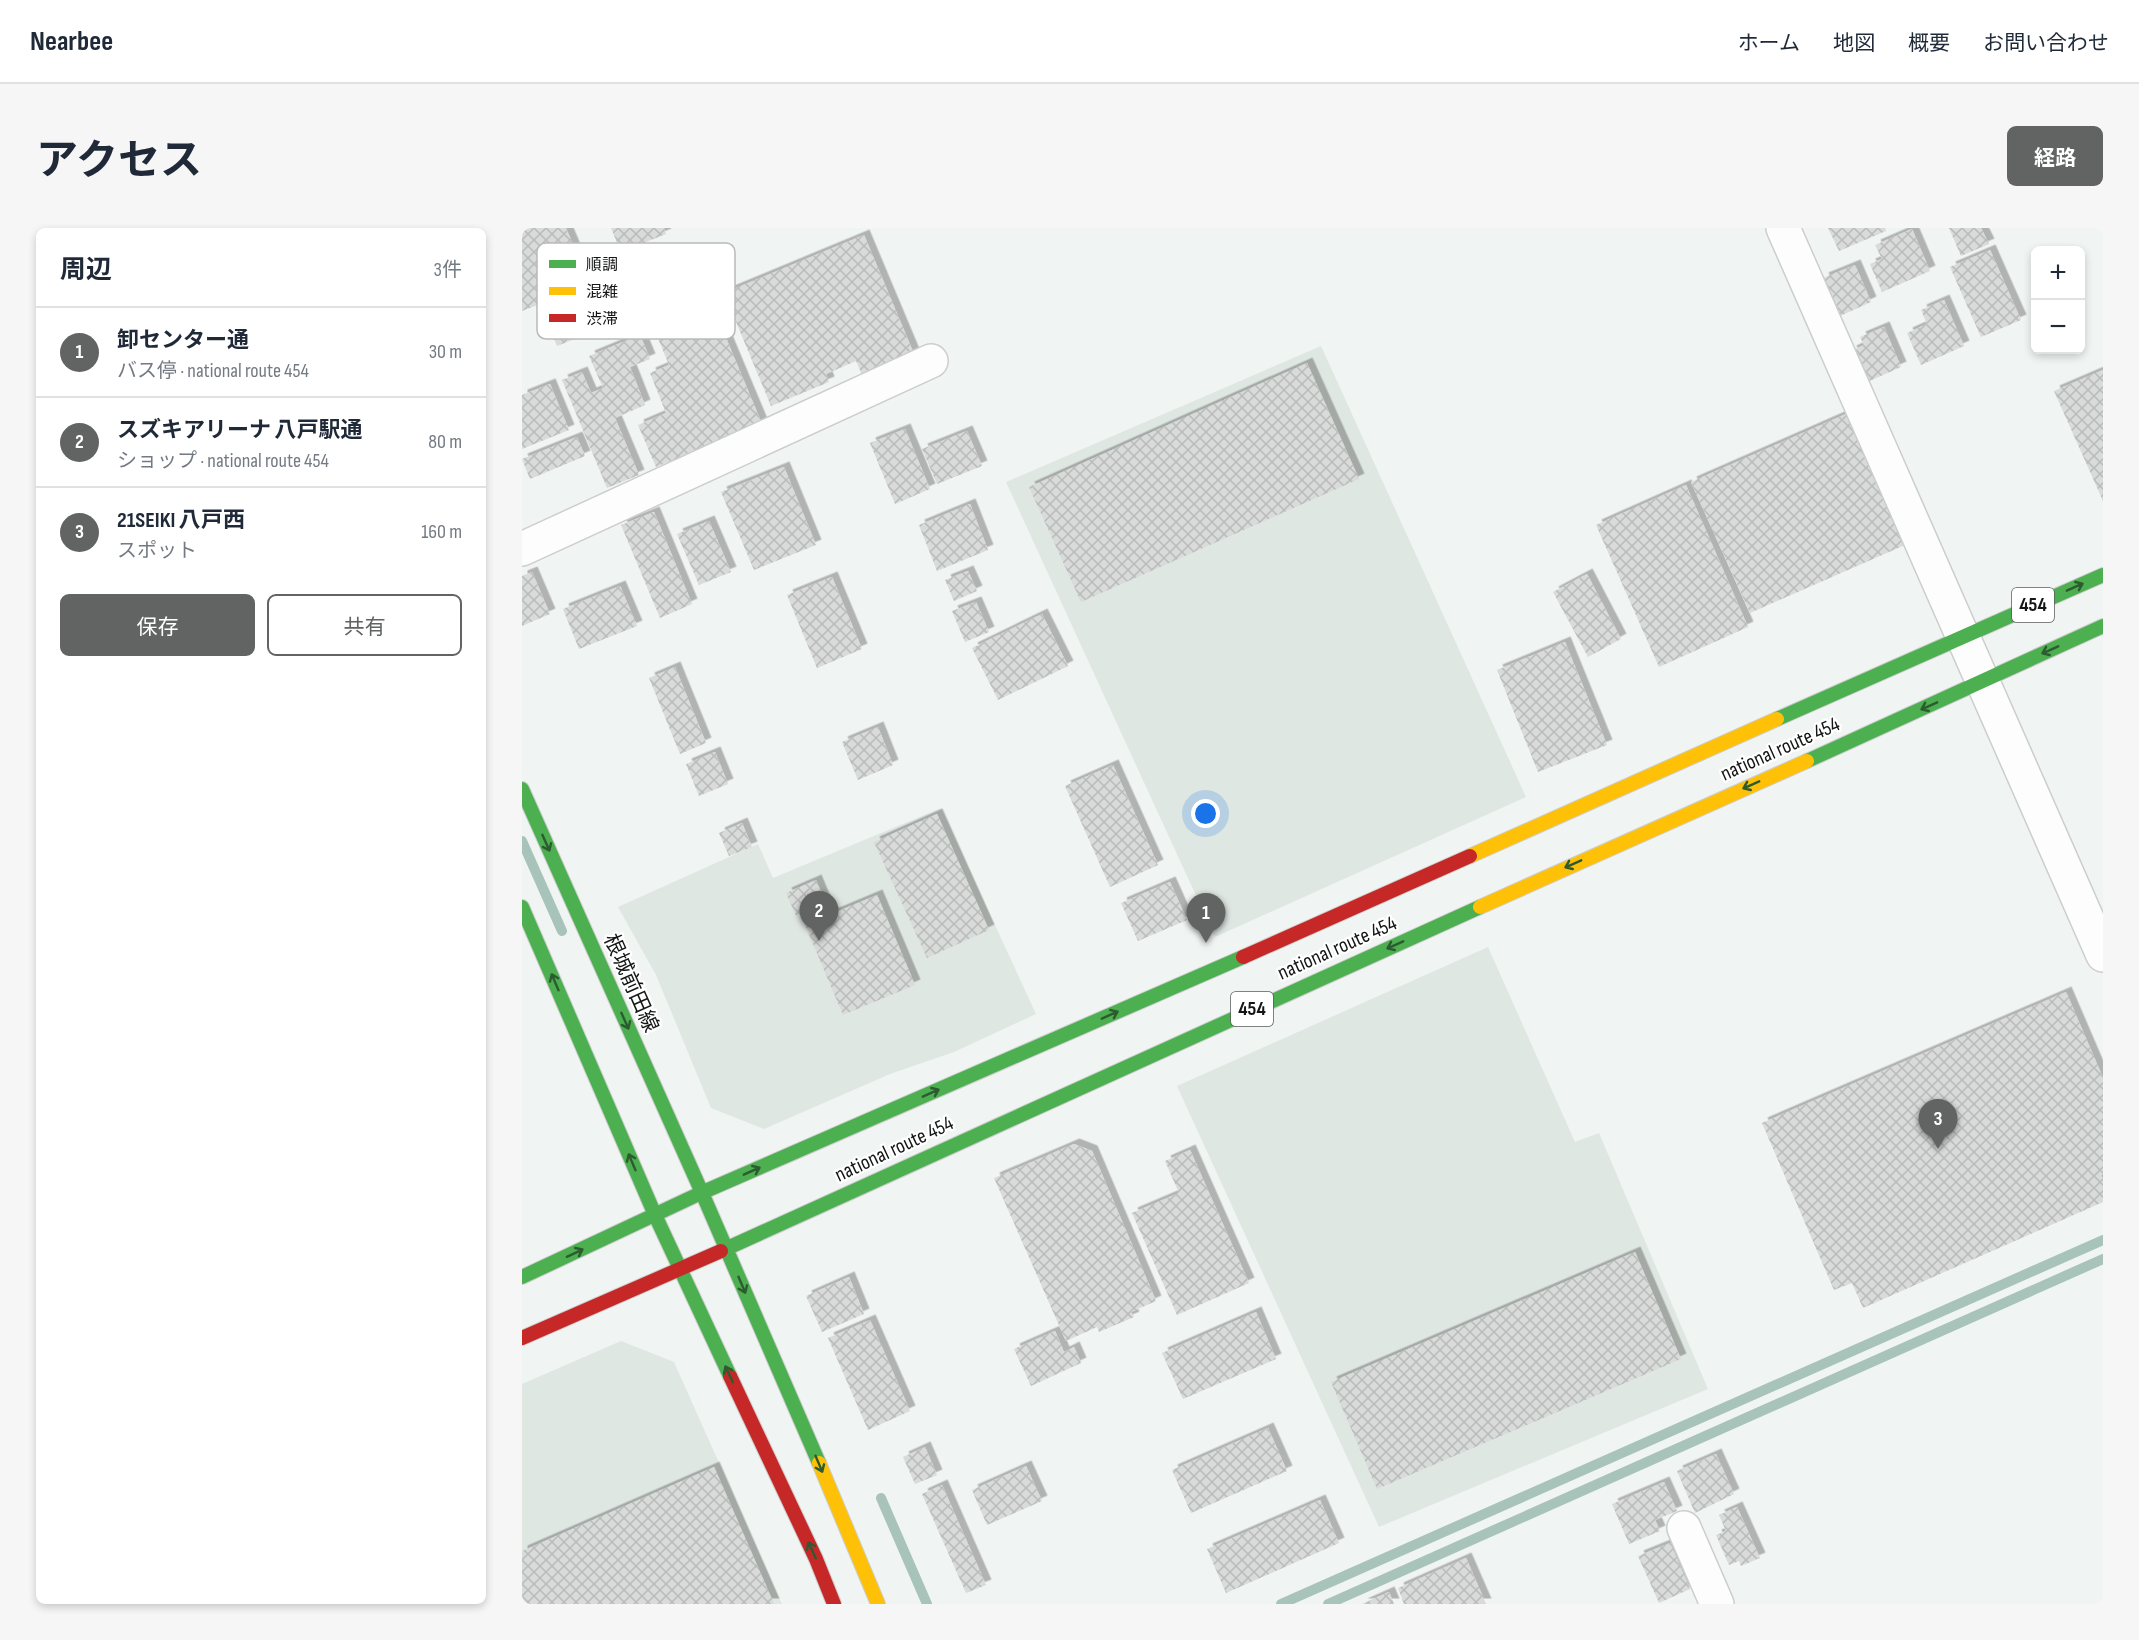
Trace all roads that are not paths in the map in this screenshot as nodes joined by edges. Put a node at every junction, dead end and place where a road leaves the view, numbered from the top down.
1 (1783, 228) edge
2 (931, 362) dead end
3 (522, 549) edge
4 (2103, 575) edge
5 (2103, 626) edge
6 (1964, 637) junction
7 (1983, 682) junction
8 (522, 789) edge
9 (522, 907) edge
10 (2103, 955) edge
11 (701, 1193) junction
12 (655, 1215) junction
13 (726, 1250) junction
14 (679, 1269) junction
15 (522, 1277) edge
16 (522, 1338) edge
17 (1684, 1528) dead end
18 (834, 1604) edge
19 (878, 1604) edge
20 (1717, 1604) edge

1 - 6 street
2 - 3 street
6 -> 4 main road, national route 454 / 454
5 -> 7 main road, national route 454 / 454
6 - 7 street
11 -> 6 main road, national route 454 / 454
7 - 10 street
7 -> 13 main road, national route 454 / 454
8 -> 11 main road, 根城前田線
12 -> 9 main road
11 - 12 main road, national route 454 / 454
11 - 13 main road, 根城前田線
12 - 14 main road
15 -> 12 main road, national route 454 / 454
13 - 14 main road, national route 454 / 454
13 -> 19 main road, 根城前田線
14 - 16 main road, national route 454 / 454
18 -> 14 main road
17 - 20 street

